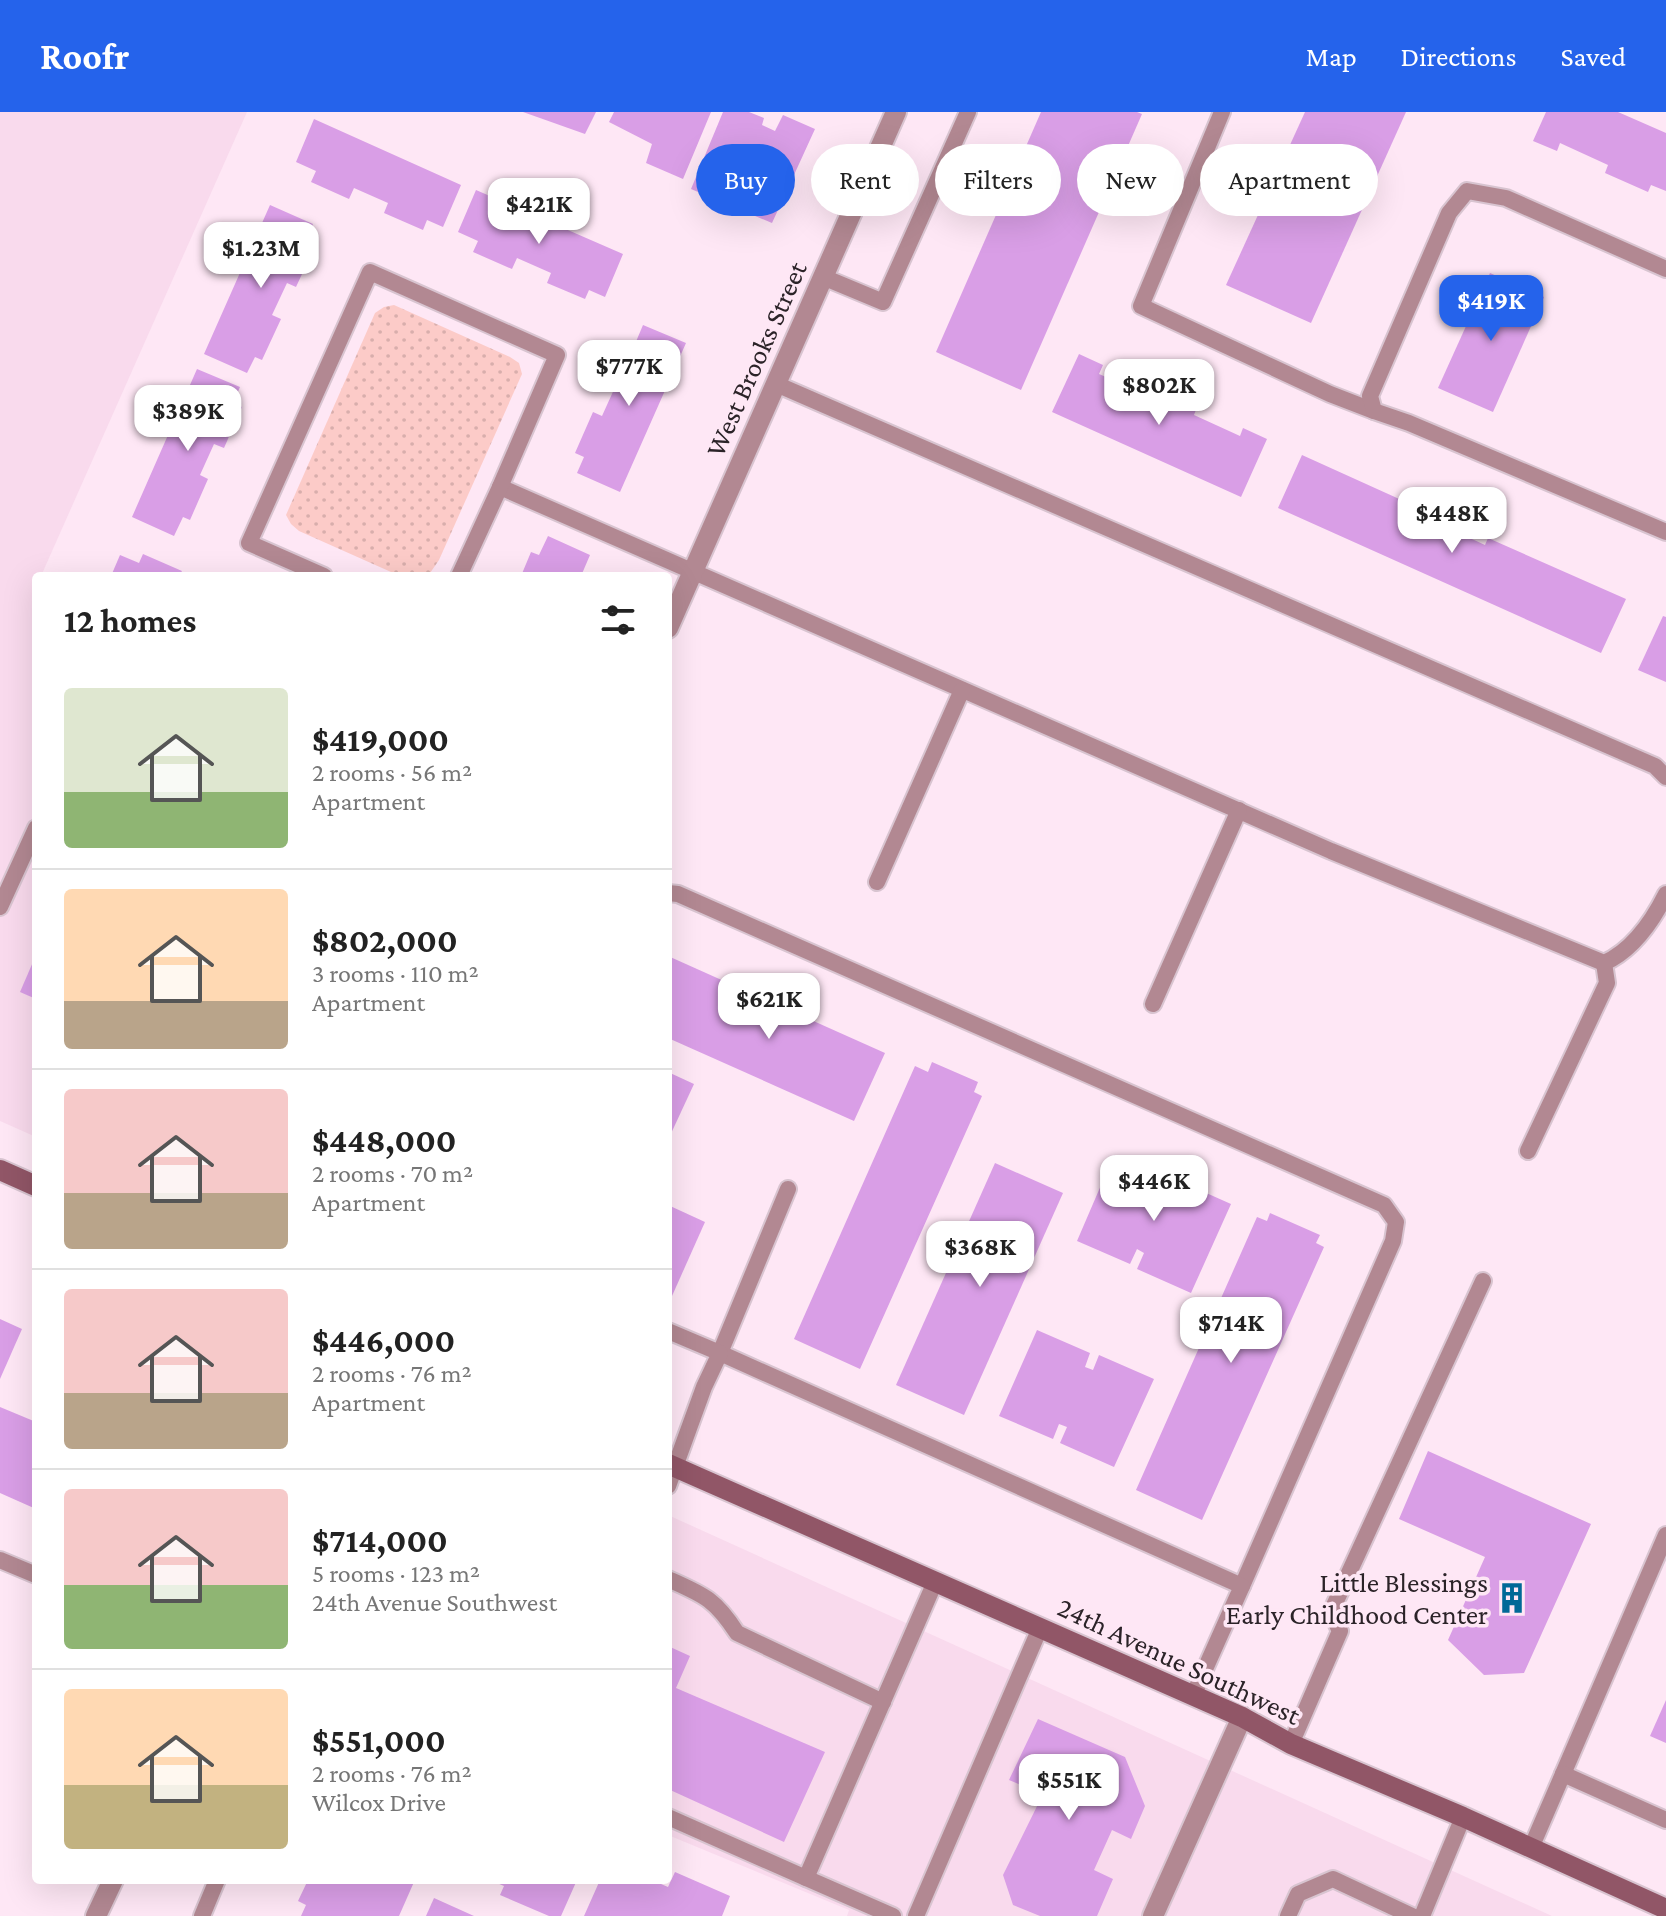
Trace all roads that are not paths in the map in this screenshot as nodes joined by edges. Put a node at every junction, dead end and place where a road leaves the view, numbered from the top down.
1 (896, 112) edge
2 (968, 112) edge
3 (1222, 112) edge
4 (1666, 269) edge
5 (823, 277) junction
6 (776, 384) junction
7 (1374, 411) junction
8 (500, 487) junction
9 (1666, 532) edge
10 (315, 572) edge
11 (461, 572) edge
12 (693, 572) junction
13 (672, 619) edge
14 (962, 690) junction
15 (1666, 777) edge
16 (1239, 810) junction
17 (32, 837) edge
18 (877, 882) dead end
19 (672, 893) edge
20 (1666, 894) edge
21 (0, 907) edge
22 (1604, 963) junction
23 (1153, 1004) dead end
24 (1528, 1151) dead end
25 (0, 1170) edge
26 (32, 1184) edge
27 (788, 1189) dead end
28 (1483, 1281) dead end
29 (672, 1333) edge
30 (720, 1353) junction
31 (672, 1467) edge
32 (672, 1473) edge
33 (1666, 1535) edge
34 (0, 1560) edge
35 (32, 1573) edge
36 (672, 1581) edge
37 (935, 1582) junction
38 (1242, 1586) junction
39 (1040, 1628) junction
40 (1193, 1696) junction
41 (883, 1702) junction
42 (1242, 1717) junction
43 (1291, 1744) junction
44 (1563, 1774) junction
45 (1463, 1817) junction
46 (672, 1819) edge
47 (1666, 1820) edge
48 (1531, 1848) junction
49 (806, 1878) junction
50 (111, 1884) edge
51 (215, 1884) edge
52 (1666, 1909) edge
53 (96, 1916) edge
54 (202, 1916) edge
55 (893, 1916) edge
56 (916, 1916) edge
57 (1153, 1916) edge
58 (1288, 1916) edge
59 (1412, 1916) edge
60 (1422, 1916) edge

1 - 5 street, West Brooks Street
2 - 5 lane
3 - 7 lane
4 - 7 lane
5 - 6 street, West Brooks Street
6 - 12 street, West Brooks Street
6 - 15 lane
7 - 9 lane
8 - 10 lane
8 - 11 lane
8 - 12 lane
12 - 13 street, West Brooks Street
12 - 14 lane
14 - 16 lane
14 - 18 lane
16 - 22 lane
16 - 23 lane
17 - 21 lane
19 - 38 lane
20 - 22 lane
22 - 24 lane
25 - 26 main road
27 - 30 lane
28 - 43 lane
29 - 30 lane
30 - 31 lane
30 - 38 lane
32 - 37 main road, 24th Avenue Southwest
33 - 44 lane
34 - 35 lane
36 - 41 lane
37 - 39 main road, 24th Avenue Southwest
37 - 41 lane
38 - 40 lane
39 - 40 main road, 24th Avenue Southwest
39 - 56 lane
40 - 42 main road, 24th Avenue Southwest
41 - 49 lane
42 - 43 main road, 24th Avenue Southwest
42 - 57 street
43 - 45 main road, 24th Avenue Southwest
44 - 47 lane
44 - 48 lane
45 - 48 main road, 24th Avenue Southwest
45 - 60 lane
46 - 49 lane
48 - 52 main road, 24th Avenue Southwest
49 - 55 lane
50 - 53 street
51 - 54 lane
58 - 59 lane

